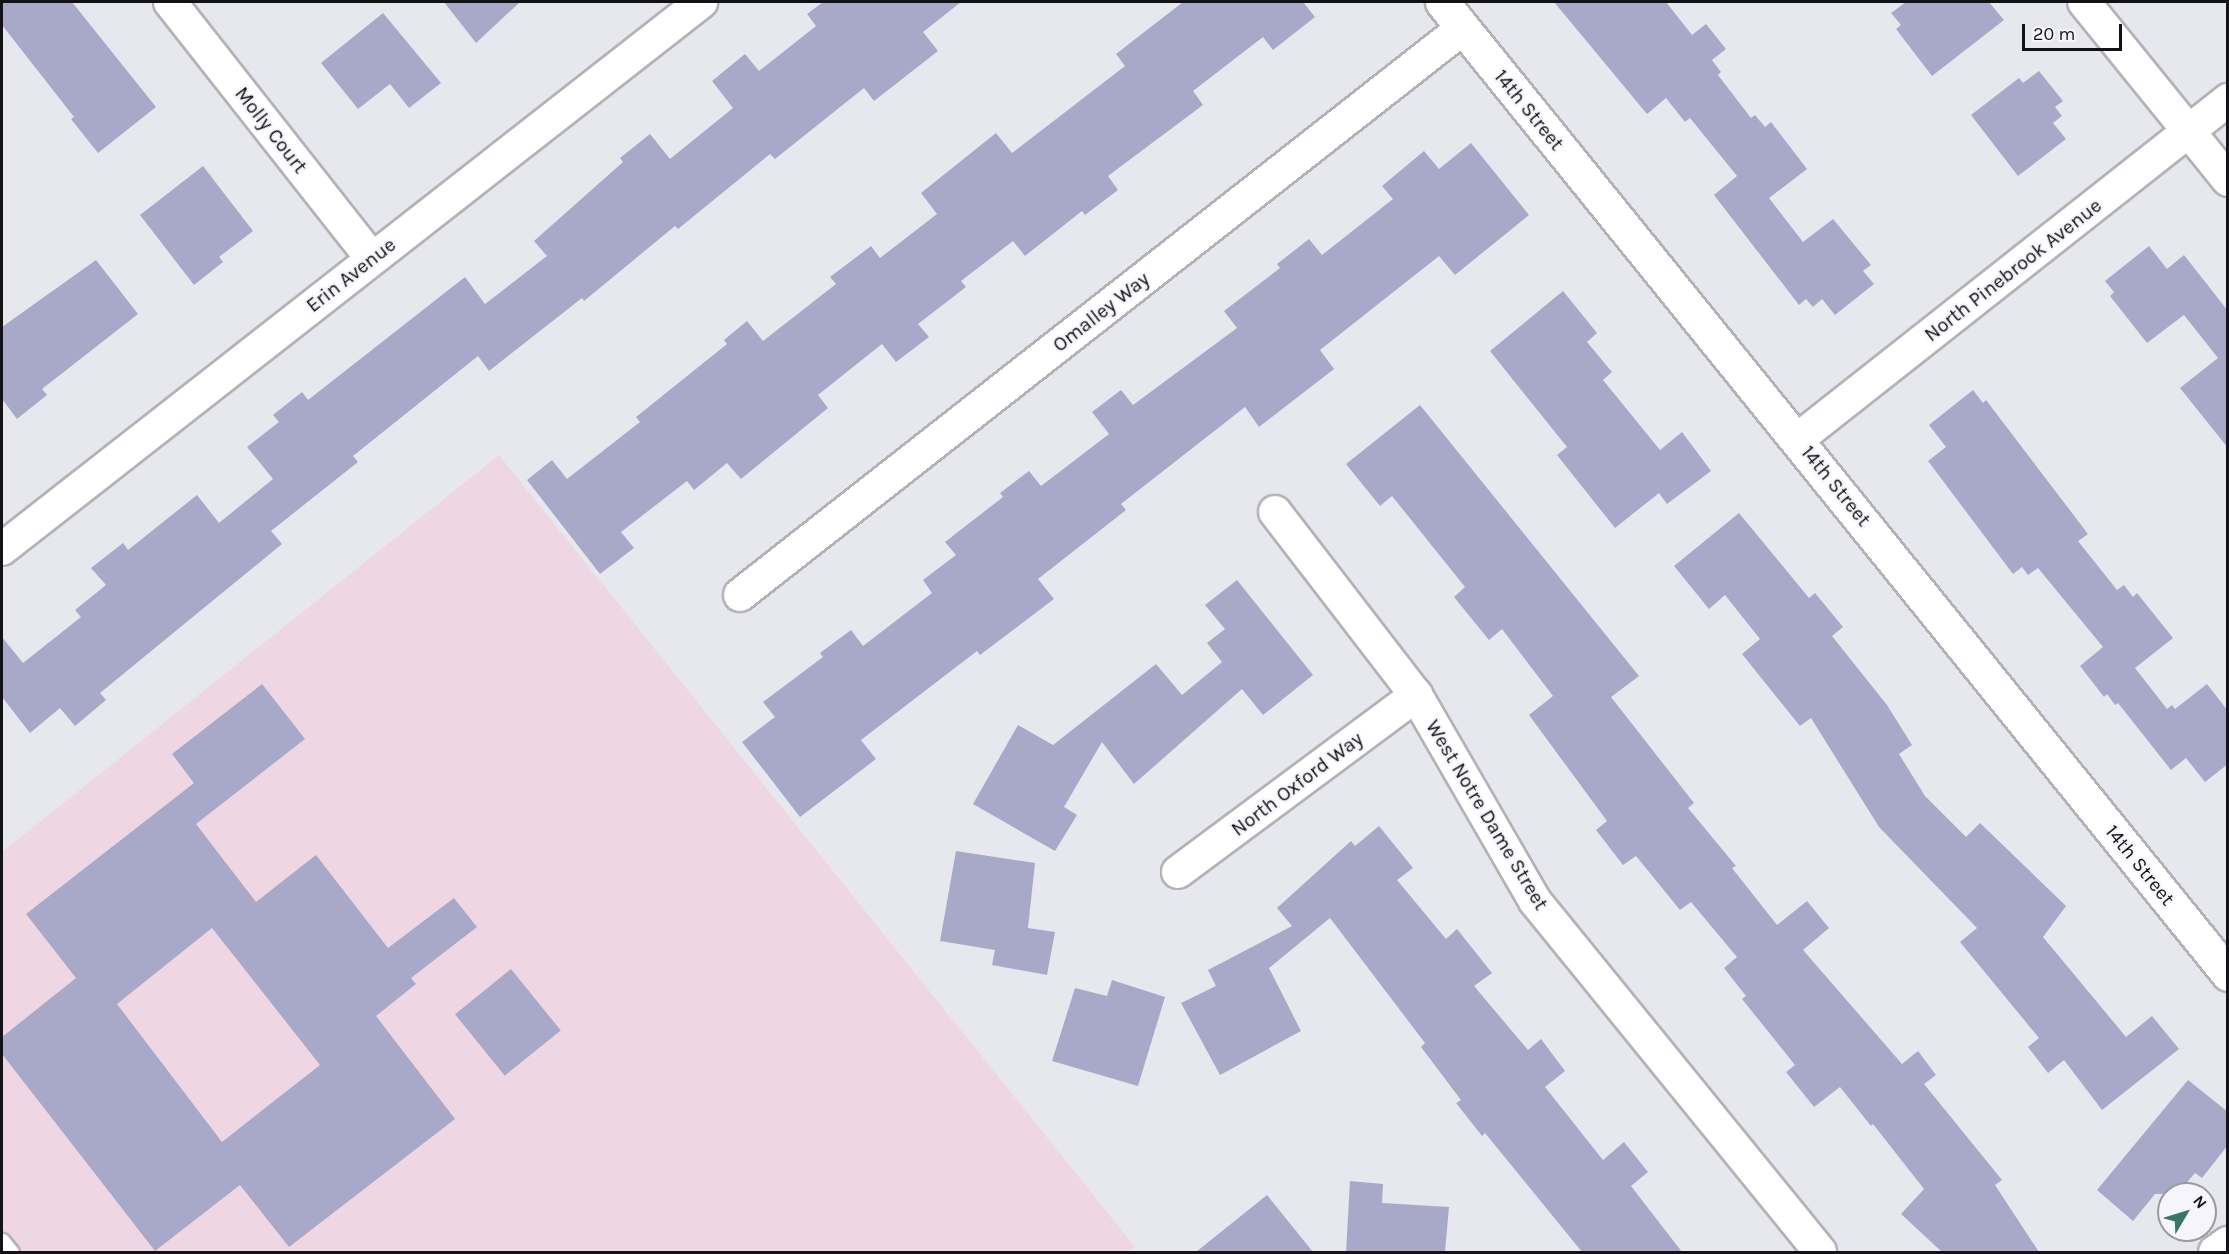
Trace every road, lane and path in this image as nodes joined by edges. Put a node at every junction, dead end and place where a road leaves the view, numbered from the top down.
1 (170, 2) edge
2 (701, 2) edge
3 (1442, 2) edge
4 (2084, 2) edge
5 (1463, 28) junction
6 (2228, 100) edge
7 (2189, 131) junction
8 (2228, 180) edge
9 (372, 259) junction
10 (1798, 439) junction
11 (1275, 512) dead end
12 (2, 549) edge
13 (740, 595) dead end
14 (1416, 695) junction
15 (1178, 872) dead end
16 (2228, 974) edge
17 (2, 1241) edge
18 (2228, 1243) edge
19 (11, 1252) edge
20 (1820, 1252) edge
21 (2215, 1252) edge

1 - 9 street, Molly Court
2 - 9 street, Erin Avenue
3 - 5 street, 14th Street
4 - 7 street
5 - 10 street, 14th Street
5 - 13 street, Omalley Way
6 - 7 street, North Pinebrook Avenue
7 - 8 street
7 - 10 street, North Pinebrook Avenue
9 - 12 street, Erin Avenue
10 - 16 street, 14th Street
11 - 14 street, West Notre Dame Street
14 - 15 street, North Oxford Way
14 - 20 street, West Notre Dame Street
17 - 19 lane
18 - 21 street

